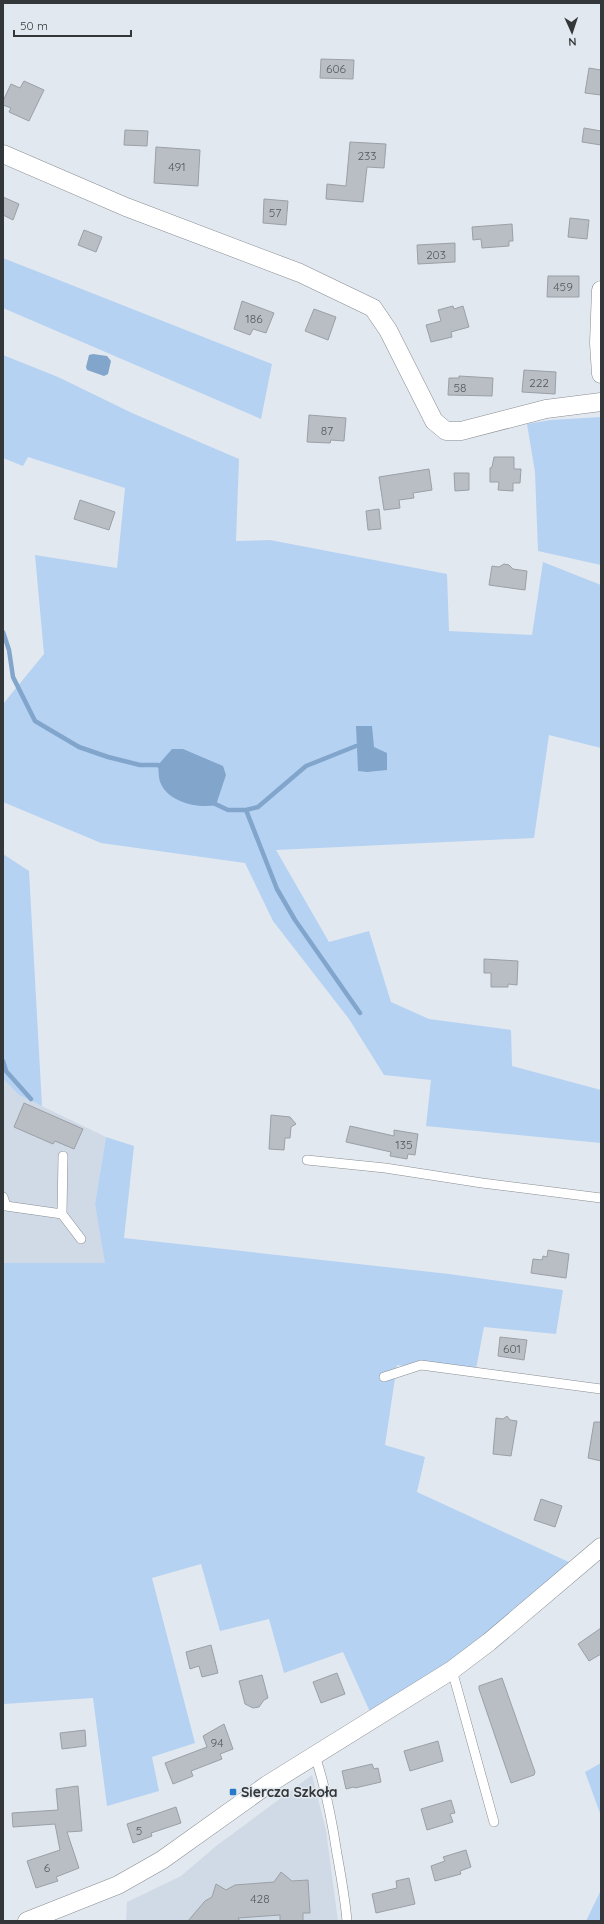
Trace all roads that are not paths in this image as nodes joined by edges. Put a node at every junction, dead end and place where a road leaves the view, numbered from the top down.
1 (3, 154) edge
2 (601, 290) edge
3 (601, 374) edge
4 (601, 402) edge
5 (63, 1156) dead end
6 (306, 1160) dead end
7 (601, 1198) edge
8 (4, 1203) edge
9 (62, 1214) junction
10 (81, 1240) dead end
11 (384, 1377) dead end
12 (601, 1390) edge
13 (601, 1547) edge
14 (452, 1670) junction
15 (314, 1756) junction
16 (494, 1822) dead end
17 (27, 1921) edge
18 (347, 1921) edge

1 - 4 street
2 - 3 street
5 - 9 lane
6 - 7 lane
8 - 9 lane
9 - 10 lane
11 - 12 lane
13 - 14 street
14 - 15 street
14 - 16 lane
15 - 17 street
15 - 18 lane

